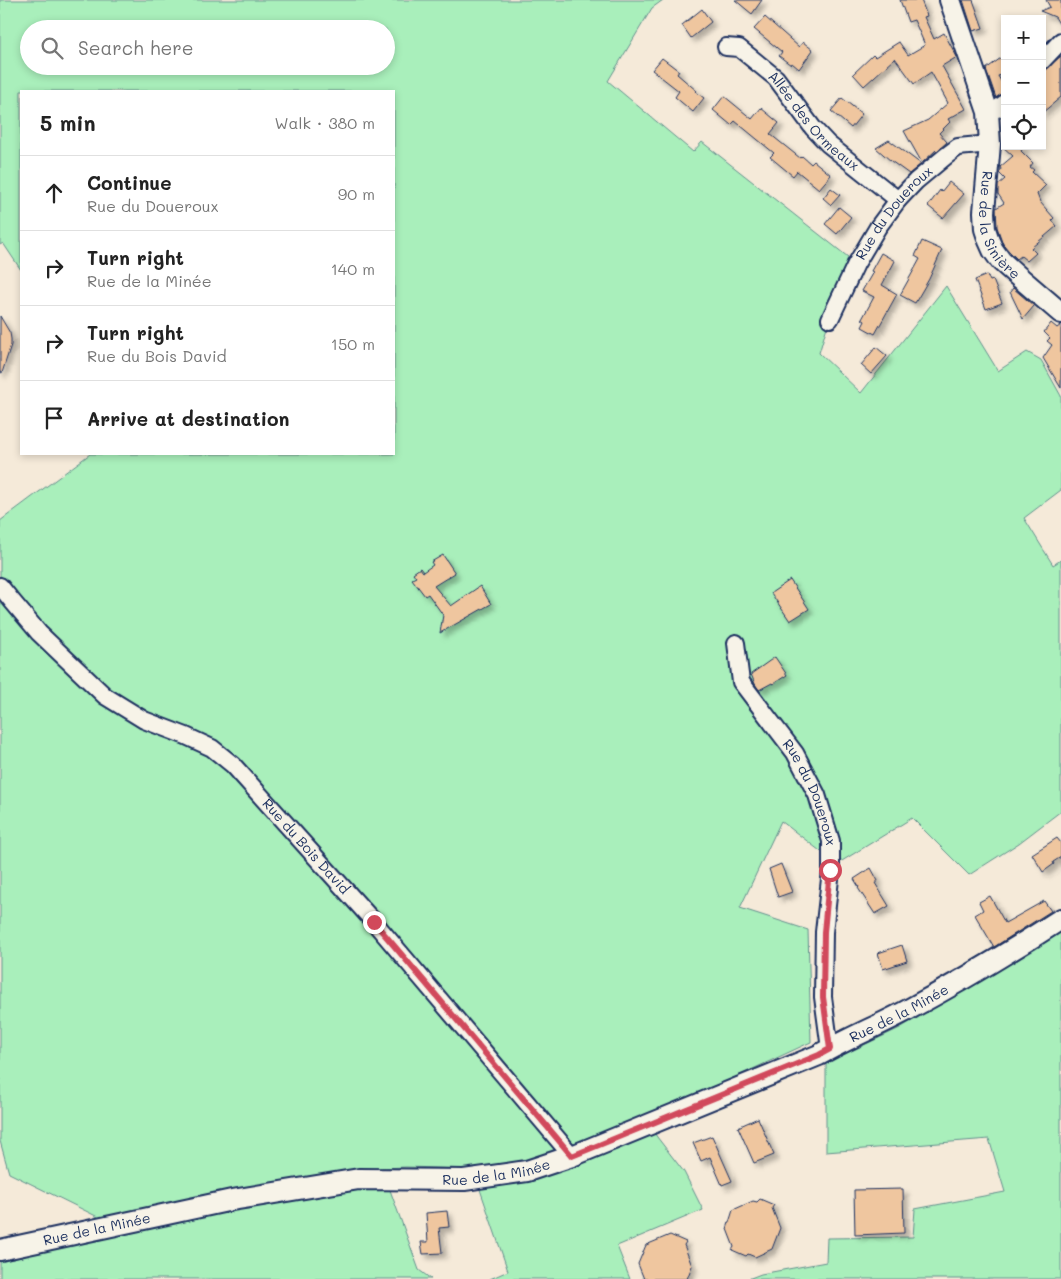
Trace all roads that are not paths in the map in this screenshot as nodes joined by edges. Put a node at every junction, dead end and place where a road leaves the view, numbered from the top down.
1 (950, 0) edge
2 (1061, 41) edge
3 (726, 47) dead end
4 (1043, 60) edge
5 (996, 108) edge
6 (990, 144) junction
7 (898, 200) junction
8 (1061, 313) edge
9 (830, 319) dead end
10 (0, 586) edge
11 (736, 643) dead end
12 (1061, 919) edge
13 (830, 1049) junction
14 (572, 1156) junction
15 (0, 1250) edge

1 - 5 street, Rue de la Sinière
2 - 4 street
3 - 7 street, Allée des Ormeaux
5 - 6 street, Rue de la Sinière
6 - 7 street, Rue du Doueroux
6 - 8 street, Rue de la Sinière
7 - 9 street, Rue du Doueroux
10 - 14 street, Rue du Bois David
11 - 13 street, Rue du Doueroux
12 - 13 street, Rue de la Minée
13 - 14 street, Rue de la Minée
14 - 15 street, Rue de la Minée

